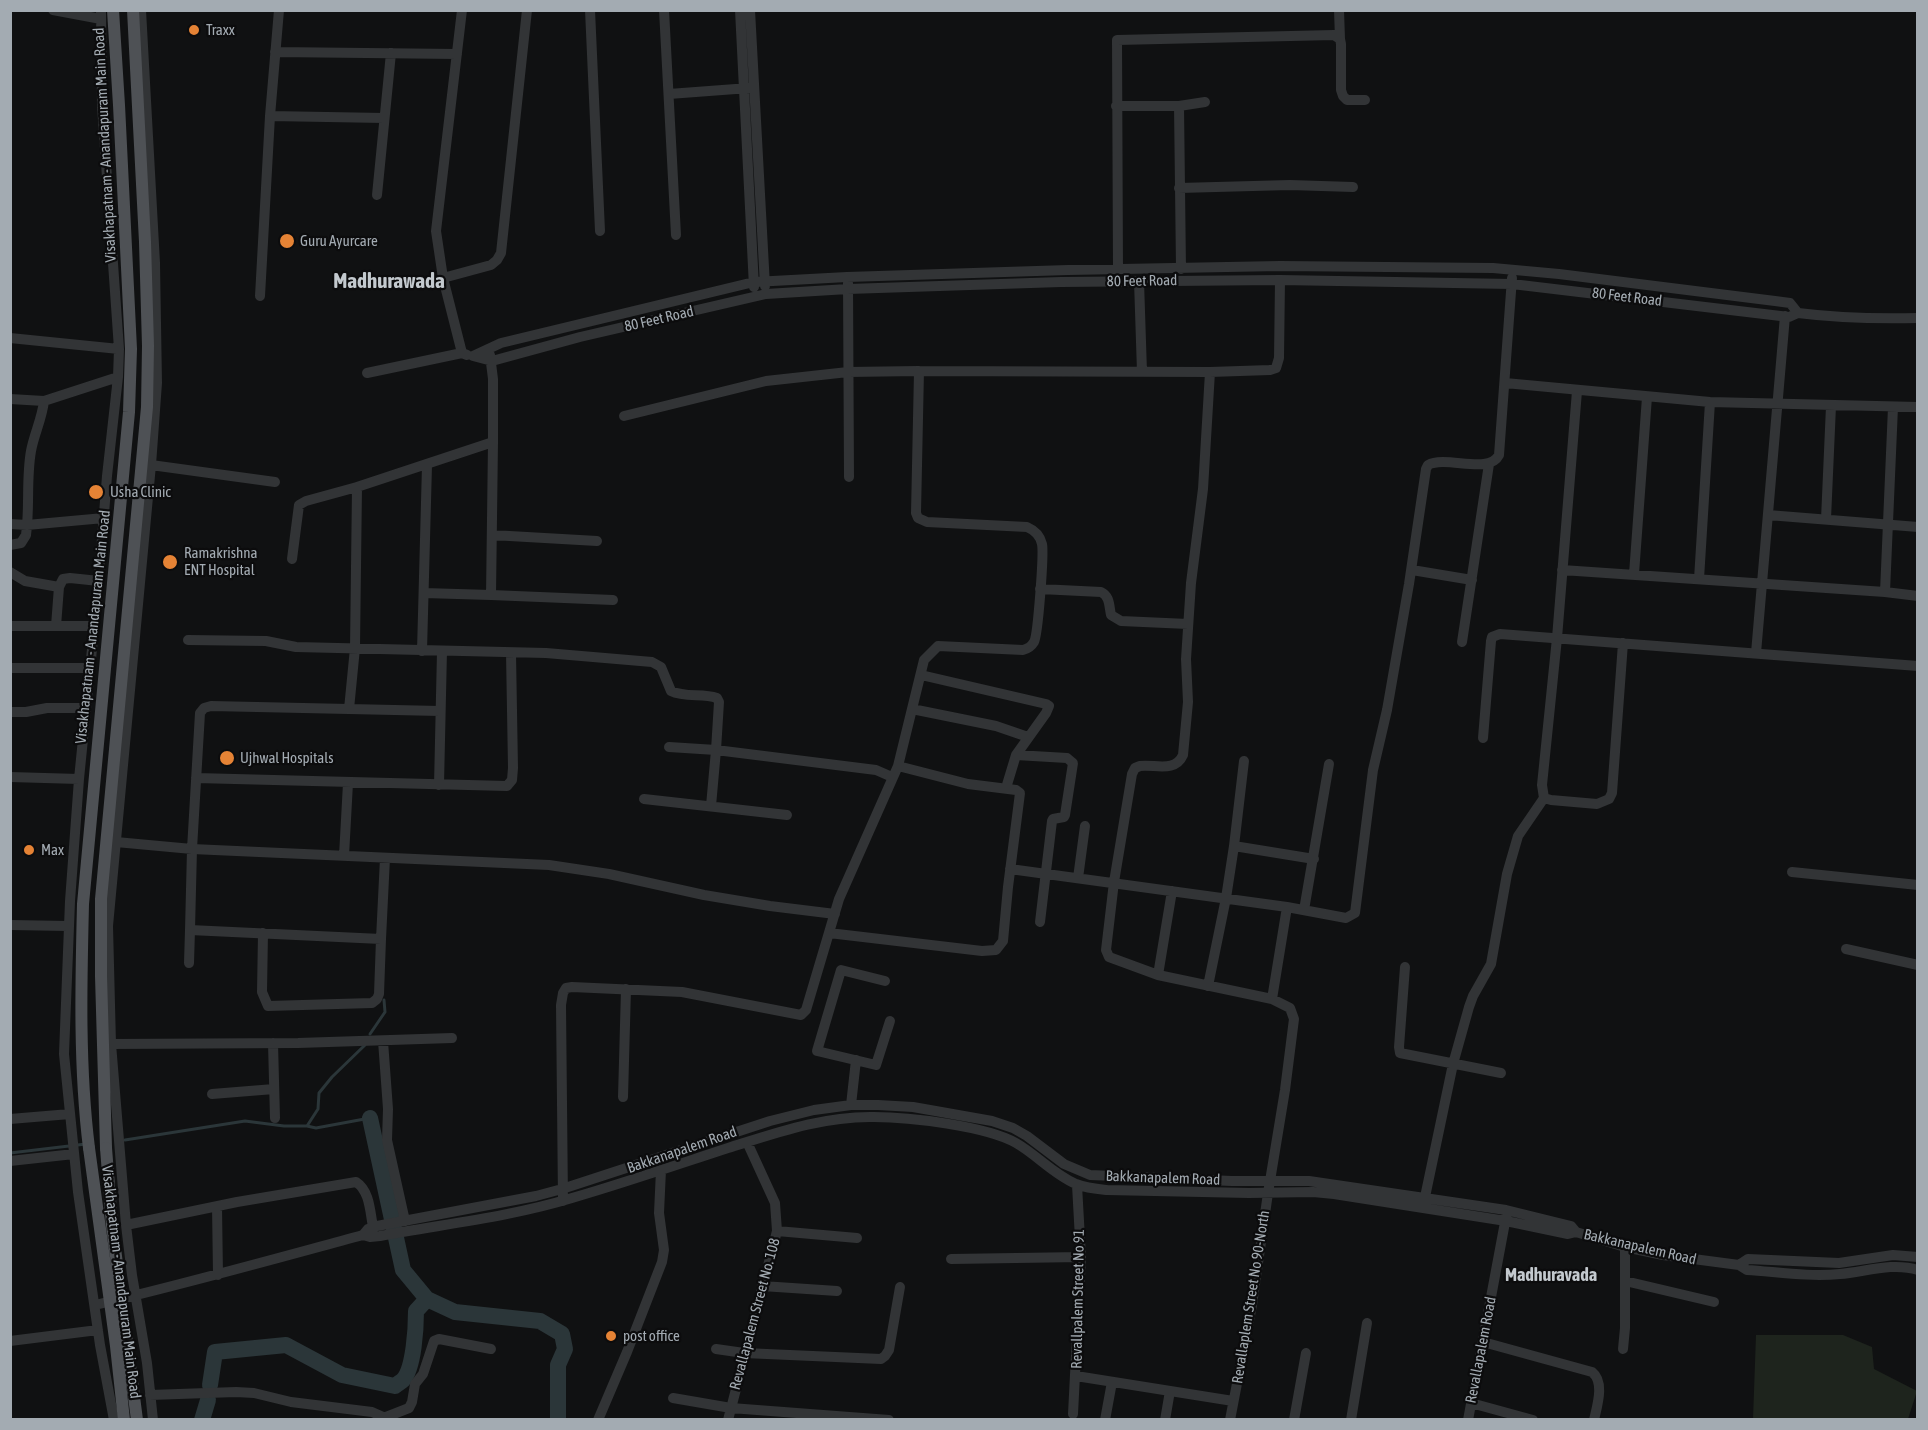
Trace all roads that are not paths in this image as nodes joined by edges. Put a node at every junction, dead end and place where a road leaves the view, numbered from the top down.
1 (53, 10) edge
2 (113, 10) edge
3 (133, 10) edge
4 (141, 10) edge
5 (279, 10) edge
6 (462, 10) edge
7 (526, 10) edge
8 (590, 10) edge
9 (664, 10) edge
10 (740, 10) edge
11 (750, 10) edge
12 (1340, 10) edge
13 (101, 15) edge
14 (1340, 39) junction
15 (275, 52) junction
16 (391, 53) junction
17 (457, 54) junction
18 (749, 88) junction
19 (669, 94) junction
20 (1365, 100) dead end
21 (1205, 102) dead end
22 (1116, 106) junction
23 (1179, 106) junction
24 (270, 116) junction
25 (384, 118) junction
26 (1353, 187) dead end
27 (1179, 188) junction
28 (377, 195) dead end
29 (600, 231) dead end
30 (676, 234) dead end
31 (1181, 268) junction
32 (1118, 270) junction
33 (1513, 270) junction
34 (847, 277) junction
35 (443, 278) junction
36 (1280, 280) junction
37 (759, 281) junction
38 (1139, 281) junction
39 (1512, 284) junction
40 (848, 289) junction
41 (766, 294) junction
42 (260, 296) dead end
43 (755, 296) junction
44 (1798, 313) junction
45 (1785, 316) junction
46 (1917, 318) edge
47 (10, 338) edge
48 (119, 349) junction
49 (489, 349) junction
50 (468, 355) junction
51 (492, 361) junction
52 (919, 371) junction
53 (848, 372) junction
54 (1142, 372) junction
55 (1210, 372) junction
56 (367, 373) dead end
57 (118, 377) junction
58 (1505, 383) junction
59 (1577, 391) junction
60 (1647, 397) junction
61 (10, 399) edge
62 (44, 401) junction
63 (1710, 402) junction
64 (1778, 404) junction
65 (1831, 406) junction
66 (1893, 407) junction
67 (1917, 407) edge
68 (624, 416) dead end
69 (493, 442) junction
70 (1489, 464) junction
71 (151, 465) junction
72 (427, 465) junction
73 (849, 477) dead end
74 (275, 482) dead end
75 (357, 487) junction
76 (1768, 515) junction
77 (104, 518) junction
78 (1826, 519) junction
79 (10, 524) edge
80 (1887, 524) junction
81 (27, 525) junction
82 (1917, 527) edge
83 (492, 535) junction
84 (597, 541) dead end
85 (10, 545) edge
86 (292, 560) dead end
87 (1412, 570) junction
88 (1562, 570) junction
89 (10, 572) edge
90 (1634, 574) junction
91 (1699, 579) junction
92 (1472, 580) junction
93 (99, 581) junction
94 (1762, 583) junction
95 (59, 587) junction
96 (1040, 589) junction
97 (1885, 592) junction
98 (424, 593) junction
99 (491, 595) junction
100 (1917, 596) edge
101 (613, 600) dead end
102 (1188, 624) junction
103 (10, 626) edge
104 (56, 626) junction
105 (94, 626) junction
106 (1557, 638) junction
107 (188, 640) dead end
108 (1462, 642) dead end
109 (1623, 643) junction
110 (355, 648) junction
111 (422, 651) junction
112 (442, 651) junction
113 (511, 653) junction
114 (1756, 653) junction
115 (1917, 666) edge
116 (10, 668) edge
117 (89, 668) junction
118 (921, 675) junction
119 (86, 708) junction
120 (349, 709) junction
121 (912, 709) junction
122 (440, 711) junction
123 (10, 712) edge
124 (1028, 737) junction
125 (1483, 738) dead end
126 (669, 747) dead end
127 (716, 750) junction
128 (1016, 755) junction
129 (1244, 761) dead end
130 (1329, 764) dead end
131 (898, 766) junction
132 (10, 777) edge
133 (892, 777) junction
134 (196, 778) junction
135 (79, 779) junction
136 (348, 783) junction
137 (439, 785) junction
138 (1006, 788) junction
139 (644, 798) dead end
140 (1544, 798) junction
141 (711, 806) junction
142 (786, 815) dead end
143 (1084, 826) dead end
144 (116, 842) junction
145 (1234, 846) junction
146 (192, 849) junction
147 (344, 856) junction
148 (385, 858) junction
149 (1314, 859) junction
150 (1010, 869) junction
151 (1792, 872) dead end
152 (1046, 874) junction
153 (1078, 878) junction
154 (1114, 882) junction
155 (1917, 885) edge
156 (1172, 891) junction
157 (1226, 898) junction
158 (1287, 907) junction
159 (1304, 910) junction
160 (835, 914) junction
161 (1040, 922) dead end
162 (10, 925) edge
163 (68, 926) junction
164 (190, 930) junction
165 (263, 933) junction
166 (829, 933) junction
167 (381, 939) junction
168 (1846, 949) dead end
169 (189, 963) dead end
170 (1917, 966) edge
171 (1405, 967) dead end
172 (1158, 975) junction
173 (885, 981) dead end
174 (1208, 986) junction
175 (626, 989) junction
176 (1272, 999) junction
177 (891, 1021) dead end
178 (453, 1038) dead end
179 (383, 1041) junction
180 (273, 1043) junction
181 (111, 1044) junction
182 (856, 1060) junction
183 (1454, 1064) junction
184 (1501, 1073) dead end
185 (274, 1089) junction
186 (212, 1094) dead end
187 (622, 1097) dead end
188 (851, 1105) junction
189 (70, 1114) junction
190 (274, 1118) dead end
191 (10, 1119) edge
192 (747, 1142) junction
193 (74, 1148) junction
194 (10, 1161) edge
195 (661, 1170) junction
196 (1077, 1185) junction
197 (1269, 1187) junction
198 (562, 1195) junction
199 (1425, 1197) junction
200 (217, 1206) junction
201 (1506, 1216) junction
202 (126, 1225) junction
203 (402, 1225) junction
204 (377, 1230) junction
205 (777, 1231) junction
206 (857, 1238) dead end
207 (1625, 1247) junction
208 (1916, 1253) edge
209 (1081, 1257) junction
210 (951, 1259) dead end
211 (1739, 1265) junction
212 (1914, 1269) edge
213 (218, 1275) junction
214 (1625, 1281) junction
215 (900, 1287) dead end
216 (761, 1290) junction
217 (837, 1292) dead end
218 (137, 1296) junction
219 (1714, 1302) dead end
220 (95, 1305) junction
221 (1367, 1323) dead end
222 (98, 1330) junction
223 (10, 1341) edge
224 (1483, 1342) junction
225 (491, 1349) dead end
226 (716, 1349) dead end
227 (1623, 1349) dead end
228 (744, 1353) junction
229 (1306, 1353) dead end
230 (1076, 1376) junction
231 (1112, 1382) junction
232 (1170, 1391) junction
233 (150, 1395) junction
234 (673, 1398) dead end
235 (1233, 1401) junction
236 (1471, 1403) junction
237 (731, 1408) junction
238 (1072, 1414) dead end
239 (388, 1418) edge
240 (114, 1419) edge
241 (124, 1419) edge
242 (137, 1419) edge
243 (153, 1419) edge
244 (598, 1419) edge
245 (728, 1419) edge
246 (888, 1419) edge
247 (1105, 1419) edge
248 (1166, 1419) edge
249 (1230, 1419) edge
250 (1294, 1419) edge
251 (1351, 1419) edge
252 (1468, 1419) edge
253 (1533, 1419) edge
254 (1594, 1419) edge

1 - 13 street
2 - 241 main road, Visakhapatnam - Anandapuram Main Road, bridge
3 - 242 main road, Visakhapatnam - Anandapuram Main Road, bridge
4 - 71 street
5 - 15 street
6 - 17 street
7 - 35 street
8 - 29 street
9 - 19 street
10 - 18 street
11 - 18 street
12 - 14 street
13 - 48 street
14 - 20 street
14 - 22 street
15 - 16 street
15 - 24 street
16 - 17 street
16 - 25 street
17 - 35 street
18 - 19 street
18 - 37 street
19 - 30 street
21 - 23 street
22 - 23 street
22 - 32 street
23 - 27 street
24 - 25 street
24 - 42 street
25 - 28 street
26 - 27 street
27 - 31 street
31 - 32 street
31 - 33 street
32 - 34 street
33 - 39 street
33 - 44 street
34 - 37 street
34 - 40 street
35 - 50 street
36 - 38 street, 80 Feet Road
36 - 39 street, 80 Feet Road
36 - 55 street
37 - 41 street
37 - 43 street
37 - 49 street
38 - 40 street, 80 Feet Road
38 - 54 street
39 - 45 street, 80 Feet Road
39 - 58 street
40 - 41 street, 80 Feet Road
40 - 53 street
41 - 43 street, 80 Feet Road
43 - 51 street, 80 Feet Road
44 - 45 street, 80 Feet Road
44 - 46 street
45 - 64 street
47 - 48 street
48 - 57 street
49 - 50 street
49 - 51 street
50 - 51 street
50 - 56 street
51 - 69 street
52 - 53 street
52 - 54 street
52 - 96 street
53 - 68 street
53 - 73 street
54 - 55 street
55 - 102 street
57 - 62 street
57 - 77 street
58 - 59 street
58 - 70 street
59 - 60 street
59 - 88 street
60 - 63 street
60 - 90 street
61 - 62 street
62 - 81 street
63 - 64 street
63 - 91 street
64 - 65 street
64 - 76 street
65 - 66 street
65 - 78 street
66 - 67 street
66 - 80 street
69 - 72 street
69 - 83 street
70 - 87 street
70 - 92 street
71 - 74 street
71 - 144 street
72 - 75 street
72 - 98 street
75 - 86 street
75 - 110 street
76 - 78 street
76 - 94 street
77 - 81 street
77 - 93 street
78 - 80 street
79 - 81 street
80 - 82 street
80 - 97 street
81 - 85 street
83 - 84 street
83 - 99 street
87 - 92 street
87 - 159 street
88 - 90 street
88 - 106 street
89 - 95 street
90 - 91 street
91 - 94 street
92 - 108 street
93 - 95 street
93 - 105 street
94 - 97 street
94 - 114 street
95 - 104 street
96 - 102 street
96 - 118 street
97 - 100 street
98 - 99 street
98 - 111 street
99 - 101 street
102 - 154 street
103 - 104 street
104 - 105 street
105 - 117 street
106 - 109 street
106 - 125 street
106 - 140 street
107 - 110 street
109 - 114 street
109 - 140 street
110 - 111 street
110 - 120 street
111 - 112 street
112 - 113 street
112 - 122 street
113 - 127 street
113 - 137 street
114 - 115 street
116 - 117 street
117 - 119 street
118 - 121 street
118 - 124 street
119 - 123 street
119 - 135 street
120 - 122 street
120 - 134 street
121 - 124 street
121 - 131 street
122 - 137 street
124 - 128 street
126 - 127 street
127 - 133 street
127 - 141 street
128 - 138 street
128 - 152 street
129 - 145 street
130 - 149 street
131 - 133 street
131 - 138 street
132 - 135 street
133 - 160 street
134 - 136 street
134 - 146 street
135 - 163 street
136 - 137 street
136 - 147 street
138 - 150 street
139 - 141 street
140 - 183 street
141 - 142 street
143 - 153 street
144 - 146 street
144 - 181 street
145 - 149 street
145 - 157 street
146 - 147 street
146 - 164 street
147 - 148 street
148 - 160 street
148 - 167 street
149 - 159 street
150 - 152 street
150 - 166 street
151 - 155 street
152 - 153 street
152 - 161 street
153 - 154 street
154 - 156 street
154 - 172 street
156 - 157 street
156 - 172 street
157 - 158 street
157 - 174 street
158 - 159 street
158 - 176 street
160 - 166 street
162 - 163 street
163 - 189 street
164 - 165 street
164 - 169 street
165 - 167 street
165 - 167 street
166 - 175 street
168 - 170 street
171 - 183 street
172 - 174 street
173 - 182 street
174 - 176 street
175 - 187 street
175 - 198 street
176 - 197 street, Revallaplem Street No 90-North
177 - 182 street
178 - 179 street
179 - 180 street
179 - 203 street
180 - 181 street
180 - 185 street
181 - 202 street
182 - 188 street
183 - 184 street
183 - 199 street
185 - 186 street
185 - 190 street
188 - 197 street, Bakkanapalem Road
188 - 198 street, Bakkanapalem Road
189 - 191 street
189 - 193 street
192 - 195 street
192 - 196 street
192 - 205 street, Revallapalem Street No. 108
193 - 194 street
193 - 220 street
195 - 198 street
195 - 244 street
196 - 197 street
196 - 209 street, Revallpalem Street No 91
197 - 199 street, Bakkanapalem Road
197 - 201 street
197 - 235 street, Revallaplem Street No 90-North
198 - 203 street
199 - 201 street, Bakkanapalem Road
200 - 202 street
200 - 204 street
200 - 213 street
201 - 207 street, Bakkanapalem Road
201 - 224 street, Revallapalem Road
202 - 218 street
203 - 204 street
204 - 213 street
205 - 206 street
205 - 216 street, Revallapalem Street No. 108
207 - 211 street, Bakkanapalem Road
207 - 214 street
208 - 211 street
208 - 212 street
209 - 210 street
209 - 230 street, Revallpalem Street No 91
211 - 212 street, Bakkanapalem Road
213 - 218 street
214 - 219 street
214 - 227 street
215 - 228 street
216 - 217 street
216 - 228 street, Revallapalem Street No. 108
218 - 220 street
218 - 233 street
220 - 222 street
221 - 251 street
222 - 223 street
222 - 240 street
224 - 236 street, Revallapalem Road
224 - 254 street
225 - 239 street
226 - 228 street
228 - 237 street, Revallapalem Street No. 108
229 - 250 street
230 - 231 street
230 - 238 street, Revallpalem Street No 91
231 - 232 street
231 - 247 street
232 - 235 street
232 - 248 street
233 - 239 street
233 - 243 street
234 - 237 street
235 - 249 street, Revallaplem Street No 90-North
236 - 252 street, Revallapalem Road
236 - 253 street
237 - 245 street, Revallapalem Street No. 108
237 - 246 street

